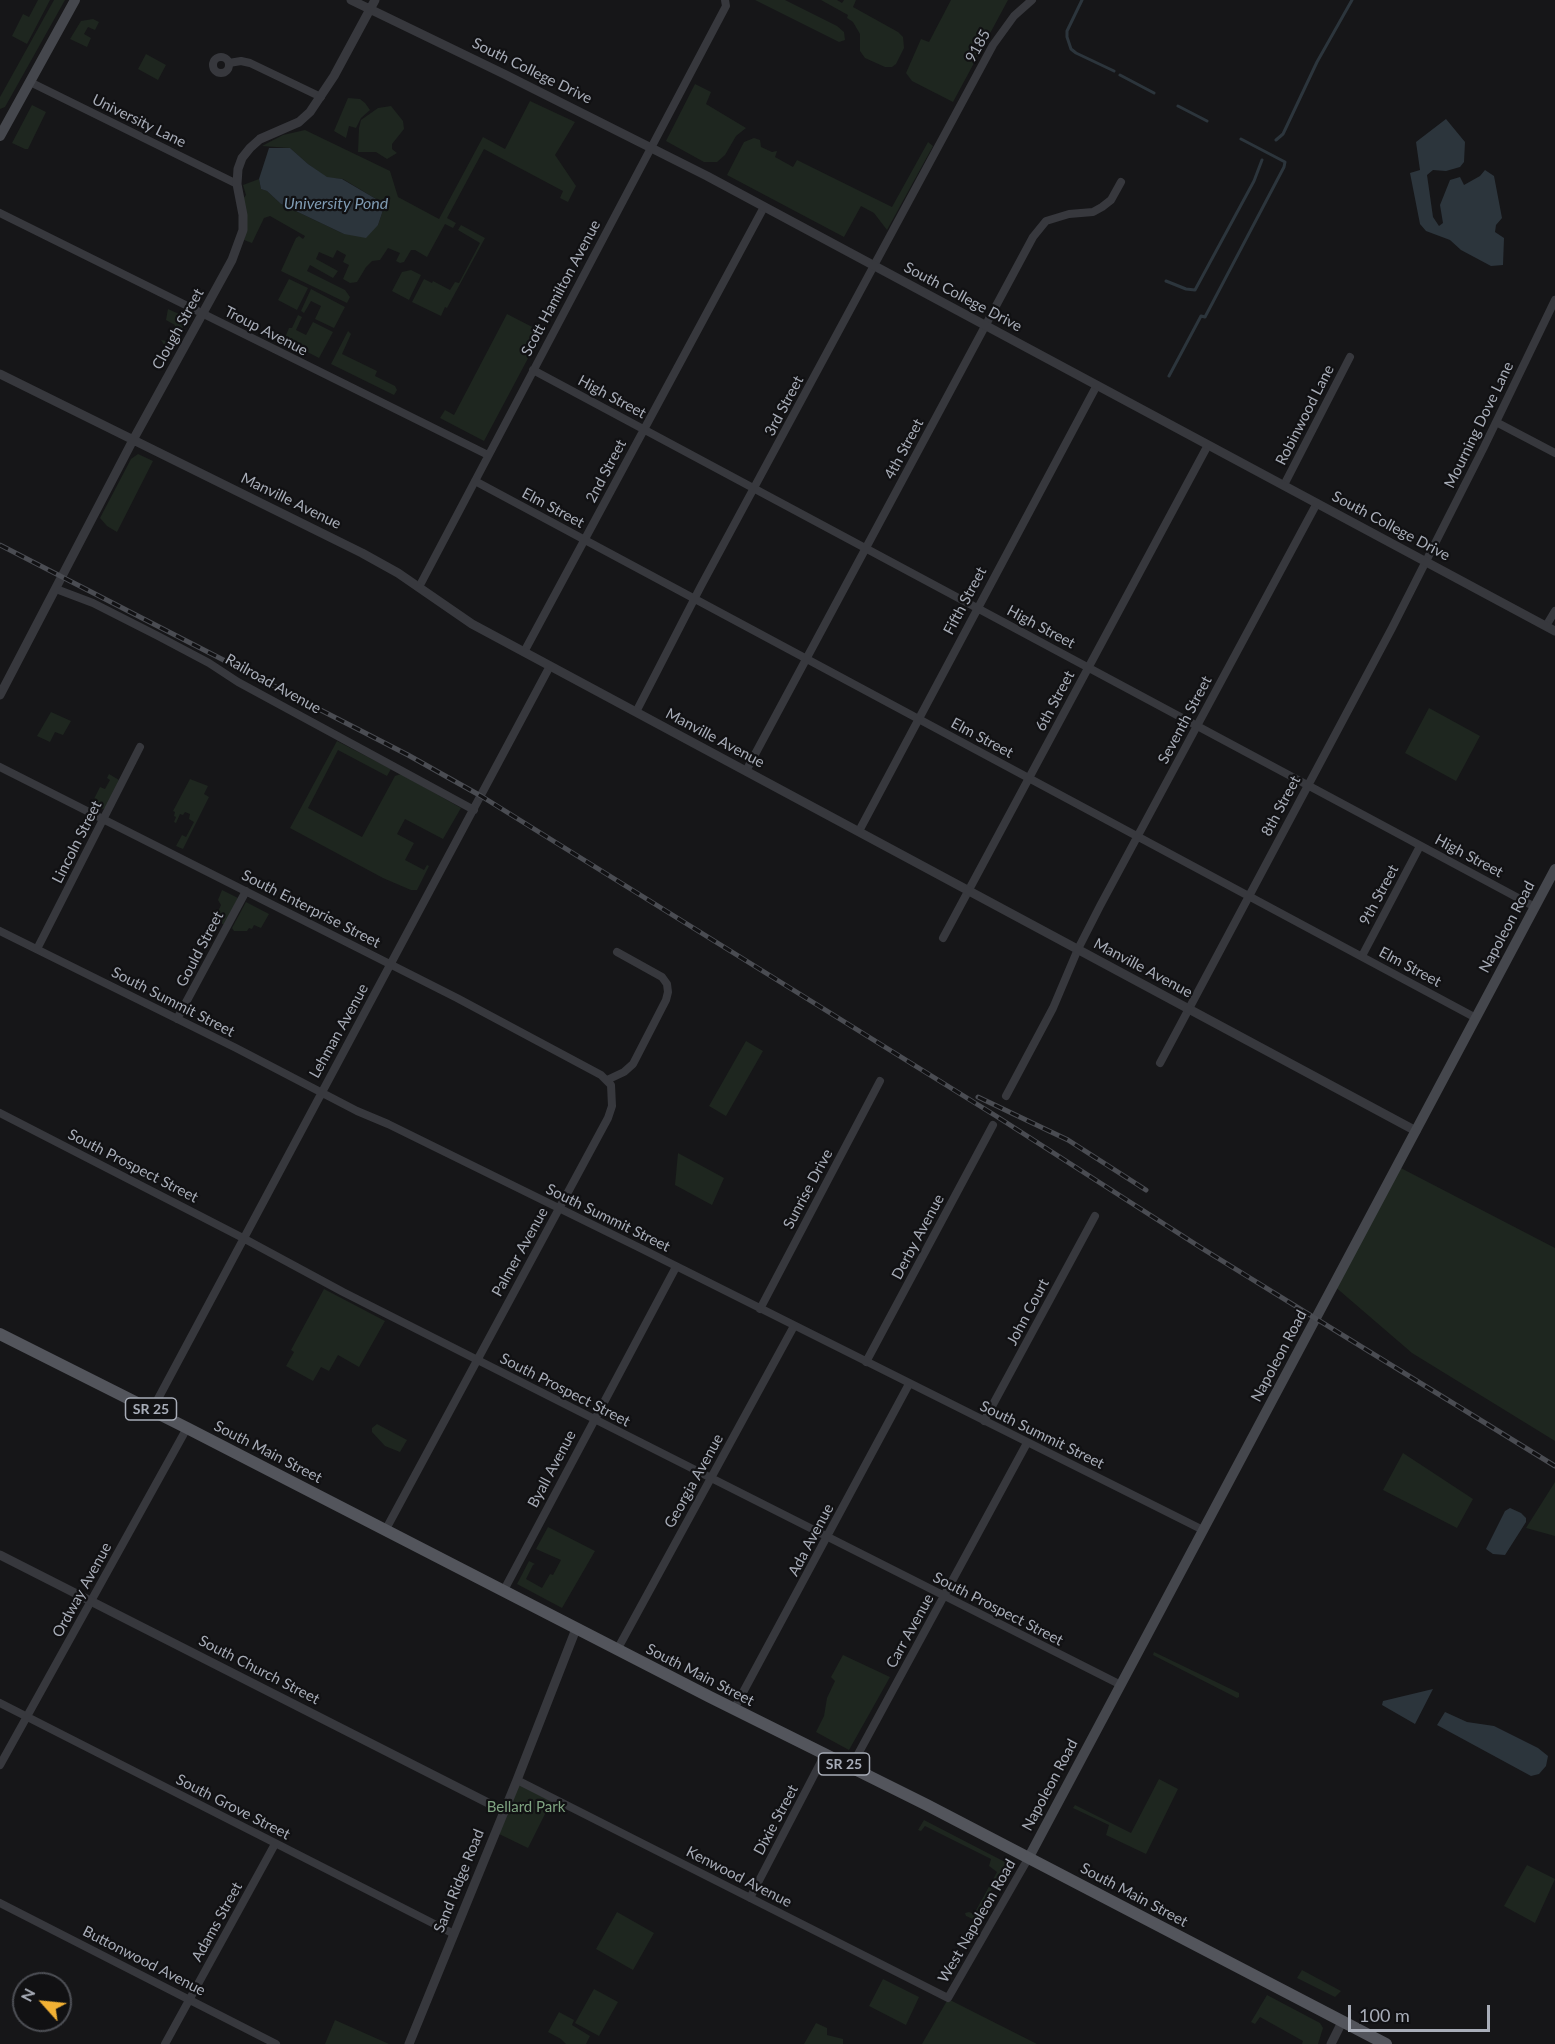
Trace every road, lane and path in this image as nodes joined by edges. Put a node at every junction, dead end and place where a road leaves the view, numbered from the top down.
1 (75, 0) edge
2 (351, 0) edge
3 (375, 0) edge
4 (725, 0) edge
5 (1032, 0) edge
6 (370, 9) junction
7 (229, 63) dead end
8 (30, 82) junction
9 (321, 97) junction
10 (957, 113) joint
11 (0, 136) edge
12 (651, 147) junction
13 (1121, 182) dead end
14 (237, 184) junction
15 (764, 207) junction
16 (0, 213) edge
17 (874, 266) junction
18 (1555, 300) edge
19 (203, 314) junction
20 (985, 326) junction
21 (1350, 357) dead end
22 (533, 370) junction
23 (0, 374) edge
24 (1097, 385) junction
25 (1496, 422) junction
26 (644, 429) junction
27 (134, 440) junction
28 (1208, 445) junction
29 (1555, 453) edge
30 (488, 455) junction
31 (475, 482) junction
32 (1284, 485) junction
33 (754, 488) junction
34 (1317, 503) junction
35 (585, 540) junction
36 (866, 548) junction
37 (1425, 562) junction
38 (419, 587) junction
39 (56, 589) junction
40 (694, 599) junction
41 (977, 608) junction
42 (1555, 610) edge
43 (1551, 628) edge
44 (524, 652) junction
45 (806, 659) junction
46 (550, 666) junction
47 (1088, 667) junction
48 (0, 694) edge
49 (636, 712) junction
50 (919, 719) junction
51 (1198, 726) junction
52 (140, 747) dead end
53 (0, 767) edge
54 (746, 771) junction
55 (1029, 778) junction
56 (1307, 785) junction
57 (474, 810) junction
58 (103, 820) junction
59 (859, 831) junction
60 (1138, 837) junction
61 (1420, 846) junction
62 (1555, 869) edge
63 (969, 890) junction
64 (246, 891) junction
65 (1249, 896) junction
66 (1535, 907) junction
67 (0, 931) edge
68 (943, 938) dead end
69 (37, 949) junction
70 (1078, 950) junction
71 (617, 952) dead end
72 (1362, 956) junction
73 (391, 964) junction
74 (1188, 1009) junction
75 (1476, 1018) junction
76 (177, 1020) junction
77 (1160, 1063) dead end
78 (607, 1080) junction
79 (880, 1081) dead end
80 (321, 1093) junction
81 (1006, 1096) dead end
82 (0, 1113) edge
83 (993, 1125) dead end
84 (1416, 1131) junction
85 (560, 1210) junction
86 (1095, 1216) dead end
87 (243, 1238) junction
88 (676, 1267) junction
89 (760, 1310) junction
90 (795, 1326) junction
91 (0, 1334) edge
92 (477, 1360) junction
93 (866, 1362) junction
94 (909, 1384) junction
95 (152, 1410) junction
96 (594, 1419) junction
97 (984, 1421) junction
98 (187, 1428) junction
99 (1027, 1443) junction
100 (711, 1479) junction
101 (386, 1529) junction
102 (1203, 1530) junction
103 (828, 1538) junction
104 (0, 1555) edge
105 (504, 1590) junction
106 (944, 1597) junction
107 (92, 1601) junction
108 (576, 1629) junction
109 (617, 1650) junction
110 (1120, 1685) junction
111 (0, 1703) edge
112 (734, 1709) junction
113 (27, 1717) junction
114 (825, 1754) junction
115 (0, 1765) edge
116 (851, 1767) junction
117 (517, 1780) junction
118 (504, 1811) junction
119 (275, 1844) junction
120 (1029, 1857) junction
121 (750, 1898) junction
122 (0, 1903) edge
123 (454, 1934) junction
124 (948, 1998) joint
125 (189, 2000) junction
126 (1342, 2022) junction
127 (165, 2044) edge
128 (276, 2044) edge
129 (409, 2044) edge
130 (1331, 2044) edge
131 (1386, 2044) edge

1 - 8 main road
2 - 6 street, South College Drive
3 - 6 street, Clough Street
4 - 12 street, Scott Hamilton Avenue
5 - 10 street, 9185
6 - 9 street, Clough Street
6 - 12 street, South College Drive
7 - 9 street
8 - 11 main road
8 - 14 street, University Lane
9 - 14 street, Clough Street
10 - 17 street, 3rd Street
12 - 15 street, South College Drive
12 - 22 street, Scott Hamilton Avenue
13 - 20 street, 4th Street
14 - 19 street, Clough Street
15 - 17 street, South College Drive
15 - 26 street, 2nd Street
16 - 19 street, Troup Avenue
17 - 20 street, South College Drive
17 - 33 street, 3rd Street
18 - 25 street, Mourning Dove Lane
19 - 27 street, Clough Street
19 - 30 street, Troup Avenue
20 - 24 street, South College Drive
20 - 36 street, 4th Street
21 - 32 street, Robinwood Lane
22 - 26 street, High Street
22 - 30 street, Scott Hamilton Avenue
23 - 27 street, Manville Avenue
24 - 28 street, South College Drive
24 - 41 street, Fifth Street
25 - 29 street
25 - 37 street, Mourning Dove Lane
26 - 33 street, High Street
26 - 35 street, 2nd Street
27 - 38 street, Manville Avenue
27 - 39 street, Clough Street
28 - 32 street, South College Drive
28 - 47 street, 6th Street
30 - 31 street, Scott Hamilton Avenue
31 - 35 street, Elm Street
31 - 38 street, Scott Hamilton Avenue
32 - 34 street, South College Drive
33 - 36 street, High Street
33 - 40 street, 3rd Street
34 - 37 street, South College Drive
34 - 51 street, Seventh Street
35 - 40 street, Elm Street
35 - 44 street, 2nd Street
36 - 41 street, High Street
36 - 45 street, 4th Street
37 - 43 street, South College Drive
37 - 56 street, 8th Street
38 - 44 street, Manville Avenue
39 - 48 street, Clough Street
39 - 57 street, Railroad Avenue
40 - 45 street, Elm Street
40 - 49 street, 3rd Street
41 - 47 street, High Street
41 - 50 street, Fifth Street
42 - 43 street
44 - 46 street, Manville Avenue
45 - 50 street, Elm Street
45 - 54 street, 4th Street
46 - 49 street, Manville Avenue
46 - 57 street, Lehman Avenue
47 - 51 street, High Street
47 - 55 street, 6th Street
49 - 54 street, Manville Avenue
50 - 55 street, Elm Street
50 - 59 street, Fifth Street
51 - 56 street, High Street
51 - 60 street, Seventh Street
52 - 58 street, Lincoln Street
53 - 58 street, South Enterprise Street
54 - 59 street, Manville Avenue
55 - 60 street, Elm Street
55 - 63 street, 6th Street
56 - 61 street, High Street
56 - 65 street, 8th Street
57 - 73 street, Lehman Avenue
58 - 64 street, South Enterprise Street
58 - 69 street, Lincoln Street
59 - 63 street, Manville Avenue
60 - 65 street, Elm Street
60 - 70 street, Seventh Street
61 - 66 street, High Street
61 - 72 street, 9th Street
62 - 66 main road, Napoleon Road
63 - 68 street, 6th Street
63 - 70 street, Manville Avenue
64 - 73 street, South Enterprise Street
64 - 76 street, Gould Street
65 - 72 street, Elm Street
65 - 74 street, 8th Street
66 - 75 main road, Napoleon Road
67 - 69 street, South Summit Street
69 - 76 street, South Summit Street
70 - 74 street, Manville Avenue
70 - 81 street
71 - 78 street
72 - 75 street, Elm Street
73 - 78 street, South Enterprise Street
73 - 80 street, Lehman Avenue
74 - 77 street, 8th Street
74 - 84 street, Manville Avenue
75 - 84 main road, Napoleon Road
76 - 80 street, South Summit Street
78 - 85 street, Palmer Avenue
79 - 89 street, Sunrise Drive
80 - 85 street, South Summit Street
80 - 87 street, Lehman Avenue
82 - 87 street, South Prospect Street
83 - 93 street, Derby Avenue
84 - 102 main road, Napoleon Road
85 - 88 street, South Summit Street
85 - 92 street, Palmer Avenue
86 - 97 street, John Court
87 - 92 street, South Prospect Street
87 - 95 street, Lehman Avenue
88 - 89 street, South Summit Street
88 - 96 street, Byall Avenue
89 - 90 street, South Summit Street
90 - 93 street, South Summit Street
90 - 100 street, Georgia Avenue
91 - 95 main road, South Main Street / SR 25
92 - 96 street, South Prospect Street
92 - 101 street, Palmer Avenue
93 - 94 street, South Summit Street
94 - 97 street, South Summit Street
94 - 103 street, Ada Avenue
95 - 98 main road, South Main Street / SR 25
96 - 100 street, South Prospect Street
96 - 105 street, Byall Avenue
97 - 99 street, South Summit Street
98 - 101 main road, South Main Street / SR 25
98 - 107 street, Ordway Avenue
99 - 102 street, South Summit Street
99 - 106 street, Carr Avenue
100 - 103 street, South Prospect Street
100 - 109 street, Georgia Avenue
101 - 105 main road, South Main Street / SR 25
102 - 110 main road, Napoleon Road
103 - 106 street, South Prospect Street
103 - 112 street, Ada Avenue
104 - 107 street, South Church Street
105 - 108 main road, South Main Street / SR 25
106 - 110 street, South Prospect Street
106 - 116 street, Carr Avenue
107 - 113 street, Ordway Avenue
107 - 118 street, South Church Street
108 - 109 main road, South Main Street / SR 25
108 - 117 street, Sand Ridge Road
109 - 112 main road, South Main Street / SR 25
110 - 120 main road, Napoleon Road
111 - 113 street, South Grove Street
112 - 114 main road, South Main Street / SR 25
113 - 115 street, Ordway Avenue
113 - 119 street, South Grove Street
114 - 116 main road, South Main Street / SR 25
114 - 121 street, Dixie Street
116 - 120 main road, South Main Street / SR 25
117 - 118 street, Sand Ridge Road
117 - 121 street, Kenwood Avenue
118 - 123 street, Sand Ridge Road
119 - 123 street, South Grove Street
119 - 125 street, Adams Street
120 - 124 street, West Napoleon Road
120 - 126 main road, South Main Street / SR 25
121 - 124 street, Kenwood Avenue
122 - 125 street, Buttonwood Avenue
123 - 129 street, Sand Ridge Road
125 - 127 street, Adams Street
125 - 128 street, Buttonwood Avenue
126 - 130 street
126 - 131 main road, South Main Street / SR 25

